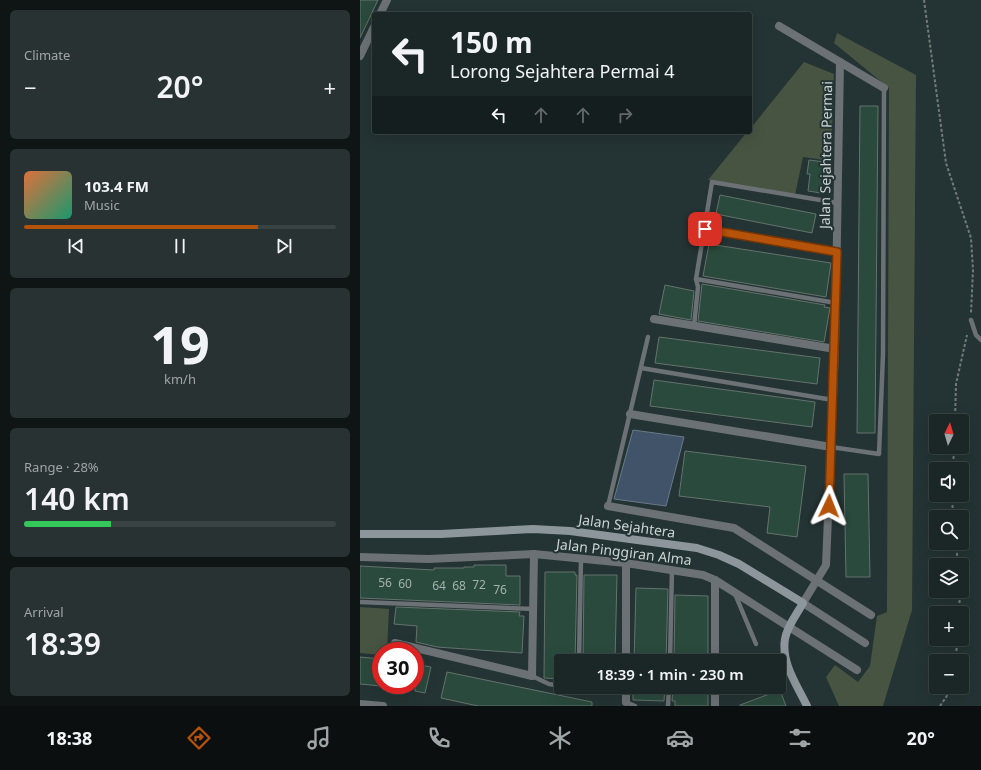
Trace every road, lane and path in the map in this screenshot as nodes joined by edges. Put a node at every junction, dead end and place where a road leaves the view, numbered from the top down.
1 (387, 0) edge
2 (924, 0) edge
3 (381, 12) edge
4 (779, 26) dead end
5 (372, 31) edge
6 (360, 56) edge
7 (840, 62) junction
8 (884, 88) joint
9 (838, 202) junction
10 (705, 229) junction
11 (837, 252) junction
12 (696, 279) junction
13 (836, 303) junction
14 (654, 319) dead end
15 (971, 320) junction
16 (694, 326) junction
17 (648, 337) dead end
18 (981, 340) edge
19 (835, 349) junction
20 (640, 368) junction
21 (833, 400) junction
22 (630, 414) junction
23 (955, 414) edge
24 (831, 447) junction
25 (608, 506) joint
26 (360, 534) edge
27 (534, 554) junction
28 (360, 557) edge
29 (581, 560) junction
30 (626, 563) junction
31 (672, 569) junction
32 (714, 580) junction
33 (816, 581) junction
34 (734, 592) junction
35 (360, 602) edge
36 (803, 603) junction
37 (534, 609) junction
38 (871, 615) dead end
39 (789, 628) junction
40 (865, 643) dead end
41 (756, 644) dead end
42 (424, 650) edge
43 (579, 654) edge
44 (626, 654) edge
45 (670, 654) edge
46 (715, 654) edge
47 (857, 670) dead end
48 (532, 676) junction
49 (554, 685) edge
50 (626, 694) edge
51 (669, 694) edge
52 (715, 694) edge
53 (948, 694) edge
54 (626, 702) joint
55 (360, 704) edge
56 (383, 706) edge
57 (635, 706) edge
58 (668, 706) edge
59 (715, 706) edge
60 (807, 706) edge
61 (940, 706) edge

1 - 3 street
2 - 15 path
4 - 7 street
5 - 6 street
7 - 8 street
7 - 9 street, Jalan Sejahtera Permai
8 - 24 lane
9 - 10 lane
9 - 11 street, Jalan Sejahtera Permai
10 - 11 street
10 - 12 lane
11 - 13 street, Jalan Sejahtera Permai
12 - 13 lane
12 - 16 lane
13 - 19 street, Jalan Sejahtera Permai
14 - 16 street
15 - 18 lane
15 - 23 path
16 - 19 street
17 - 20 lane
19 - 21 street, Jalan Sejahtera Permai
20 - 21 lane
20 - 22 lane
21 - 24 street, Jalan Sejahtera Permai
22 - 24 street
22 - 25 lane
24 - 33 street, Jalan Sejahtera Permai
25 - 33 street
26 - 36 main road, Jalan Sejahtera
27 - 28 street, Jalan Pinggiran Alma
27 - 29 street, Jalan Pinggiran Alma
27 - 37 street
29 - 30 street, Jalan Pinggiran Alma
29 - 43 lane
30 - 31 street, Jalan Pinggiran Alma
30 - 44 street
31 - 32 street, Jalan Pinggiran Alma
31 - 45 lane
32 - 34 street, Jalan Pinggiran Alma
32 - 46 street
33 - 36 street, Jalan Sejahtera Permai
33 - 38 street
34 - 39 street, Jalan Pinggiran Alma
34 - 41 lane
35 - 37 lane
36 - 39 main road
36 - 40 street, Jalan Sejahtera
37 - 48 street
39 - 47 street, Jalan Pinggiran Alma
39 - 60 main road
42 - 48 street
48 - 49 lane
50 - 54 street
51 - 58 lane
52 - 59 street
53 - 61 path
54 - 57 lane
55 - 56 street

